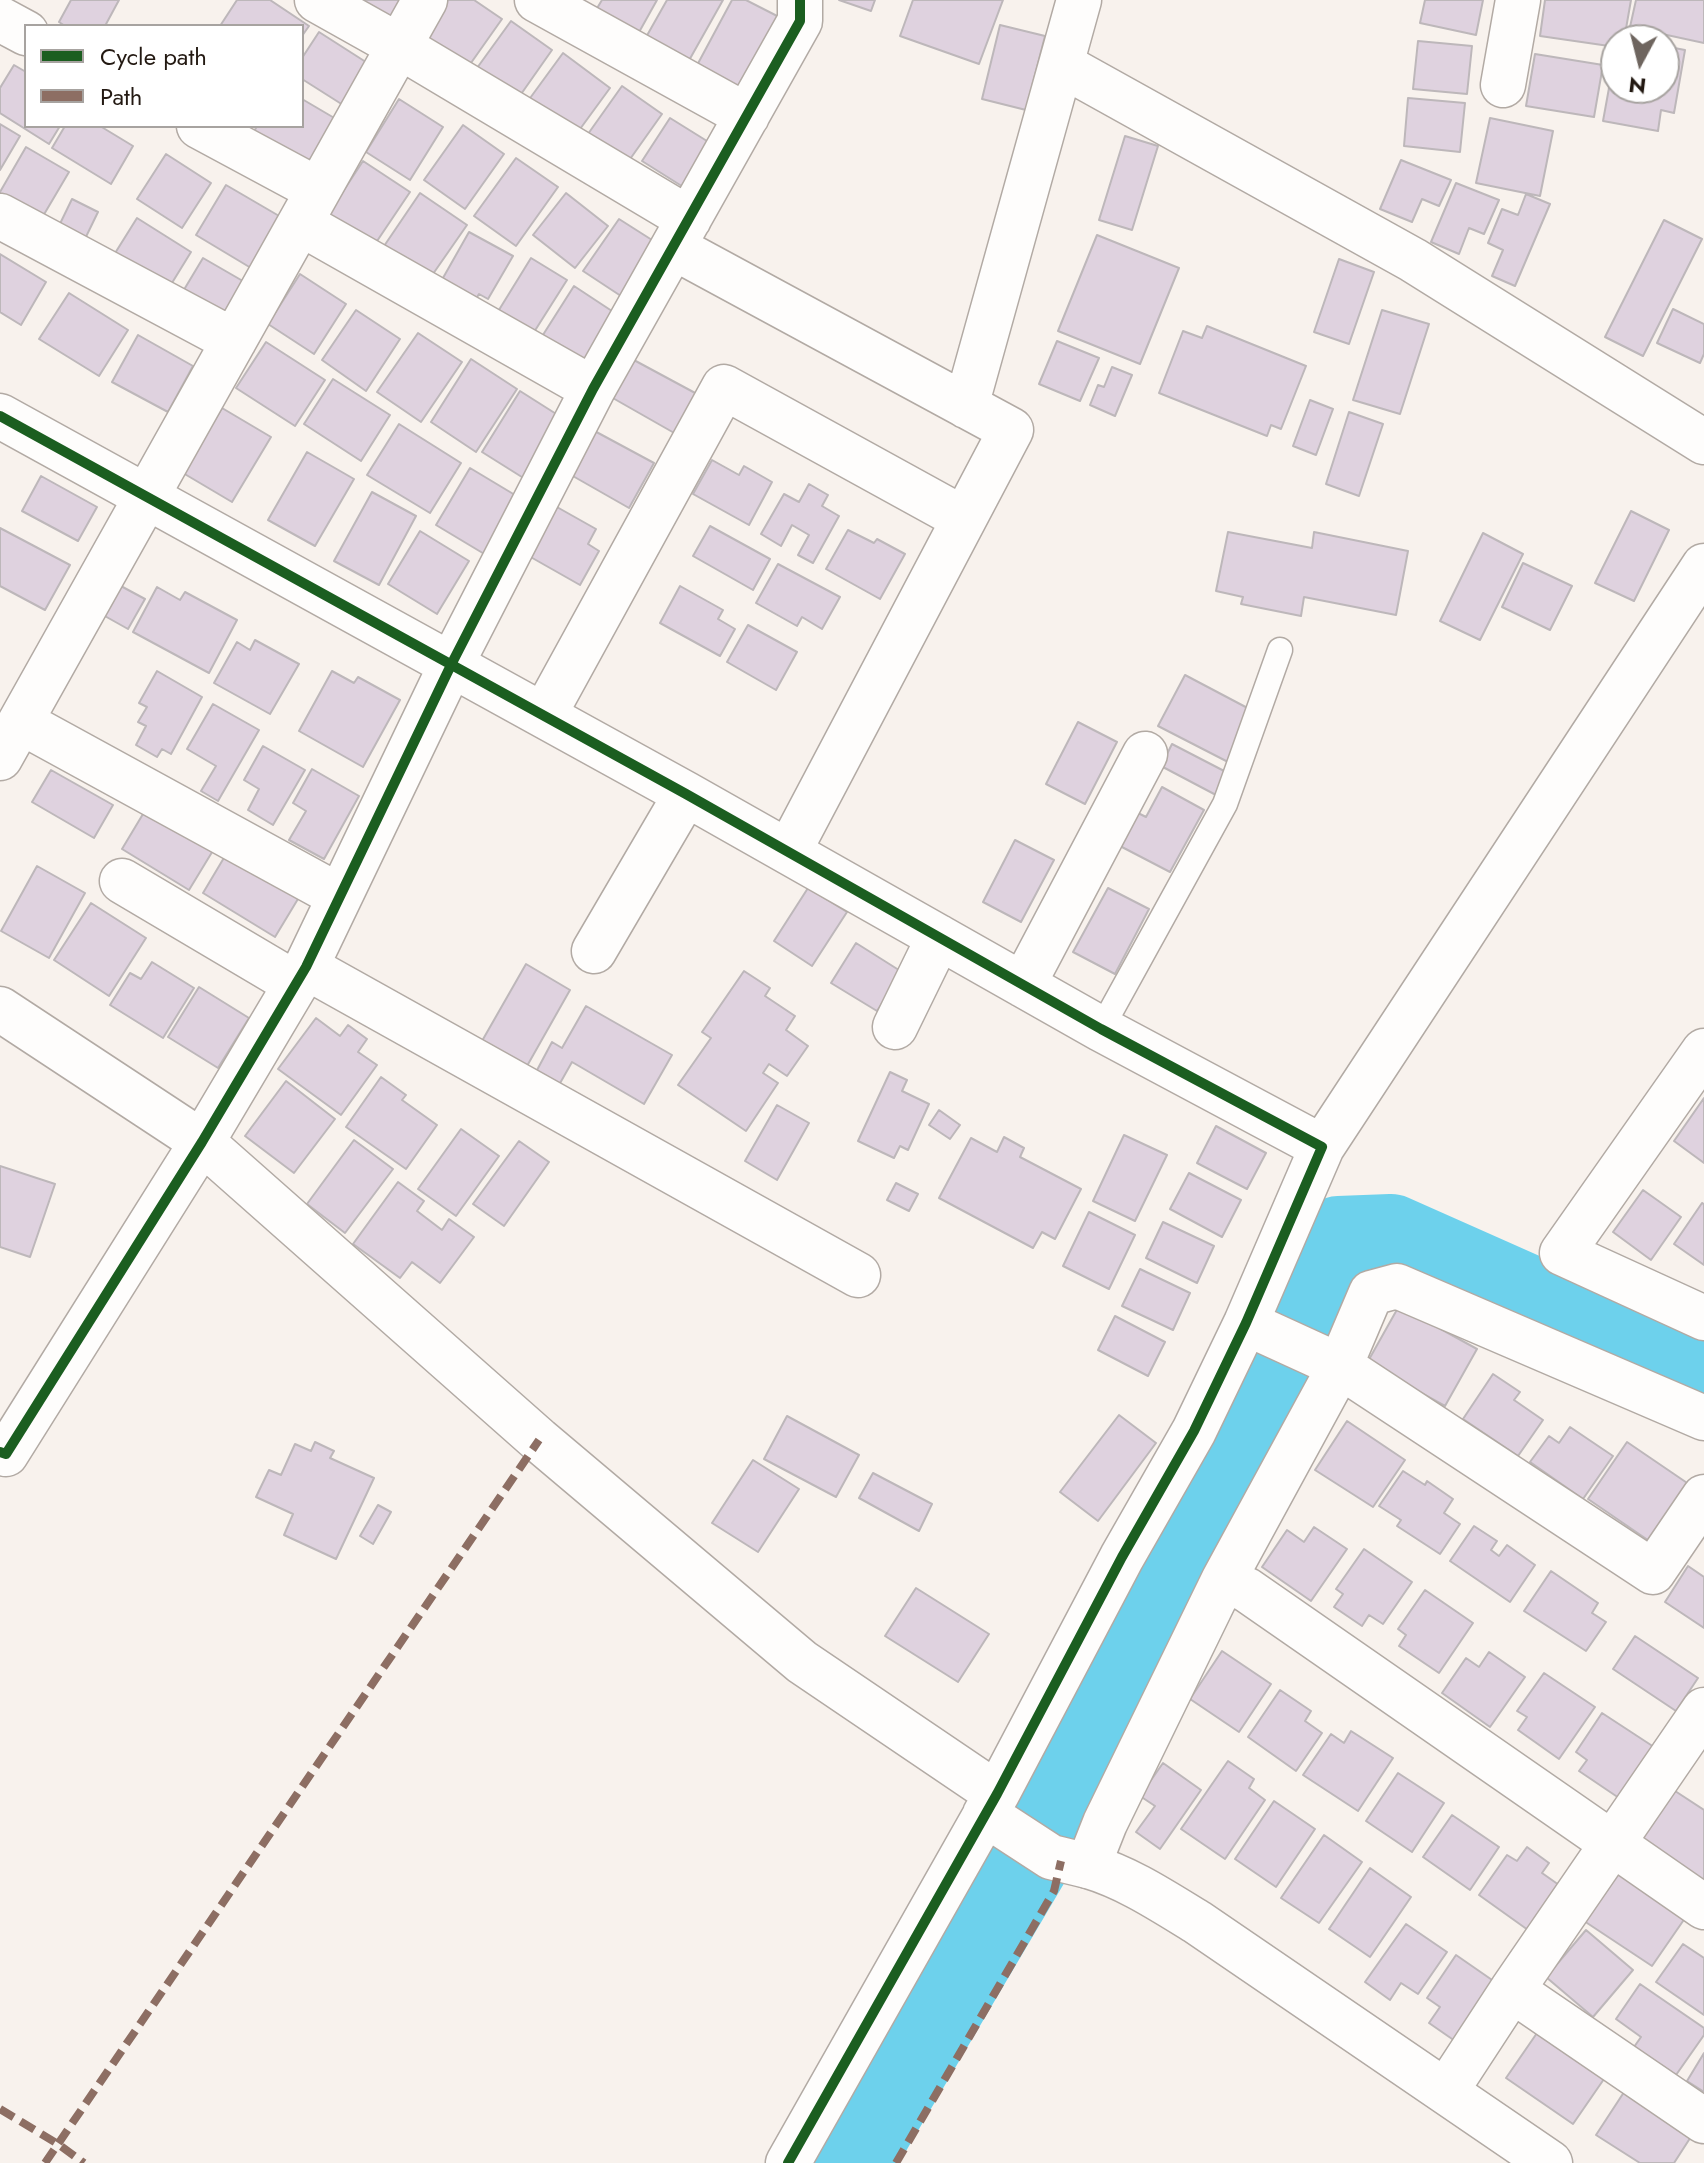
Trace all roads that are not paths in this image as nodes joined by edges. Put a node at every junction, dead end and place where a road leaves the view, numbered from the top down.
1 (317, 0) edge
2 (425, 0) edge
3 (537, 0) edge
4 (800, 0) edge
5 (1079, 0) edge
6 (1518, 0) edge
7 (0, 19) edge
8 (24, 32) edge
9 (399, 46) junction
10 (1062, 65) junction
11 (1503, 85) dead end
12 (747, 116) junction
13 (202, 128) edge
14 (309, 207) junction
15 (0, 216) edge
16 (681, 233) junction
17 (234, 341) junction
18 (593, 389) junction
19 (966, 406) junction
20 (0, 416) edge
21 (1704, 442) edge
22 (146, 497) junction
23 (964, 519) junction
24 (1704, 566) edge
25 (1280, 650) dead end
26 (452, 663) junction
27 (544, 715) junction
28 (11, 740) edge
29 (1145, 754) dead end
30 (686, 794) junction
31 (789, 851) junction
32 (122, 881) dead end
33 (339, 896) junction
34 (939, 937) junction
35 (594, 951) dead end
36 (301, 976) junction
37 (1023, 985) junction
38 (0, 1009) edge
39 (895, 1027) dead end
40 (1101, 1029) junction
41 (1704, 1051) edge
42 (202, 1142) junction
43 (1322, 1147) junction
44 (858, 1275) dead end
45 (1704, 1318) edge
46 (1257, 1328) junction
47 (1324, 1360) junction
48 (1704, 1418) edge
49 (0, 1452) edge
50 (1704, 1497) edge
51 (1224, 1579) junction
52 (1704, 1710) edge
53 (998, 1813) junction
54 (1612, 1843) junction
55 (1070, 1862) junction
56 (1704, 1907) edge
57 (1512, 1990) junction
58 (1446, 2091) junction
59 (1704, 2121) edge
60 (788, 2163) edge
61 (1550, 2163) edge

1 - 9 street
2 - 9 street
3 - 12 street
4 - 12 street
5 - 10 street
6 - 11 street
7 - 8 street
9 - 14 street
9 - 16 street
10 - 19 street
10 - 21 street
12 - 16 street
13 - 14 street
14 - 17 street
14 - 18 street
15 - 17 street
16 - 18 street
16 - 19 street
17 - 22 street
18 - 26 street
19 - 23 street
20 - 22 street
22 - 26 street
22 - 28 street
23 - 27 street
23 - 31 street
24 - 43 street
25 - 40 lane
26 - 27 street
26 - 33 street
27 - 30 street
28 - 33 street
29 - 37 street
30 - 31 street
30 - 35 street
31 - 34 street
32 - 36 street
33 - 36 street
34 - 37 street
34 - 39 street
36 - 42 street
36 - 44 street
37 - 40 street
38 - 42 street
40 - 43 street
41 - 45 street
42 - 49 street
42 - 53 street
43 - 46 street
46 - 47 street
46 - 53 street
47 - 48 street
47 - 50 street
47 - 51 street
51 - 54 street
51 - 55 street
52 - 54 street
53 - 55 street
53 - 60 street
54 - 56 street
54 - 57 street
55 - 58 street
57 - 58 street
57 - 59 street
58 - 61 street

